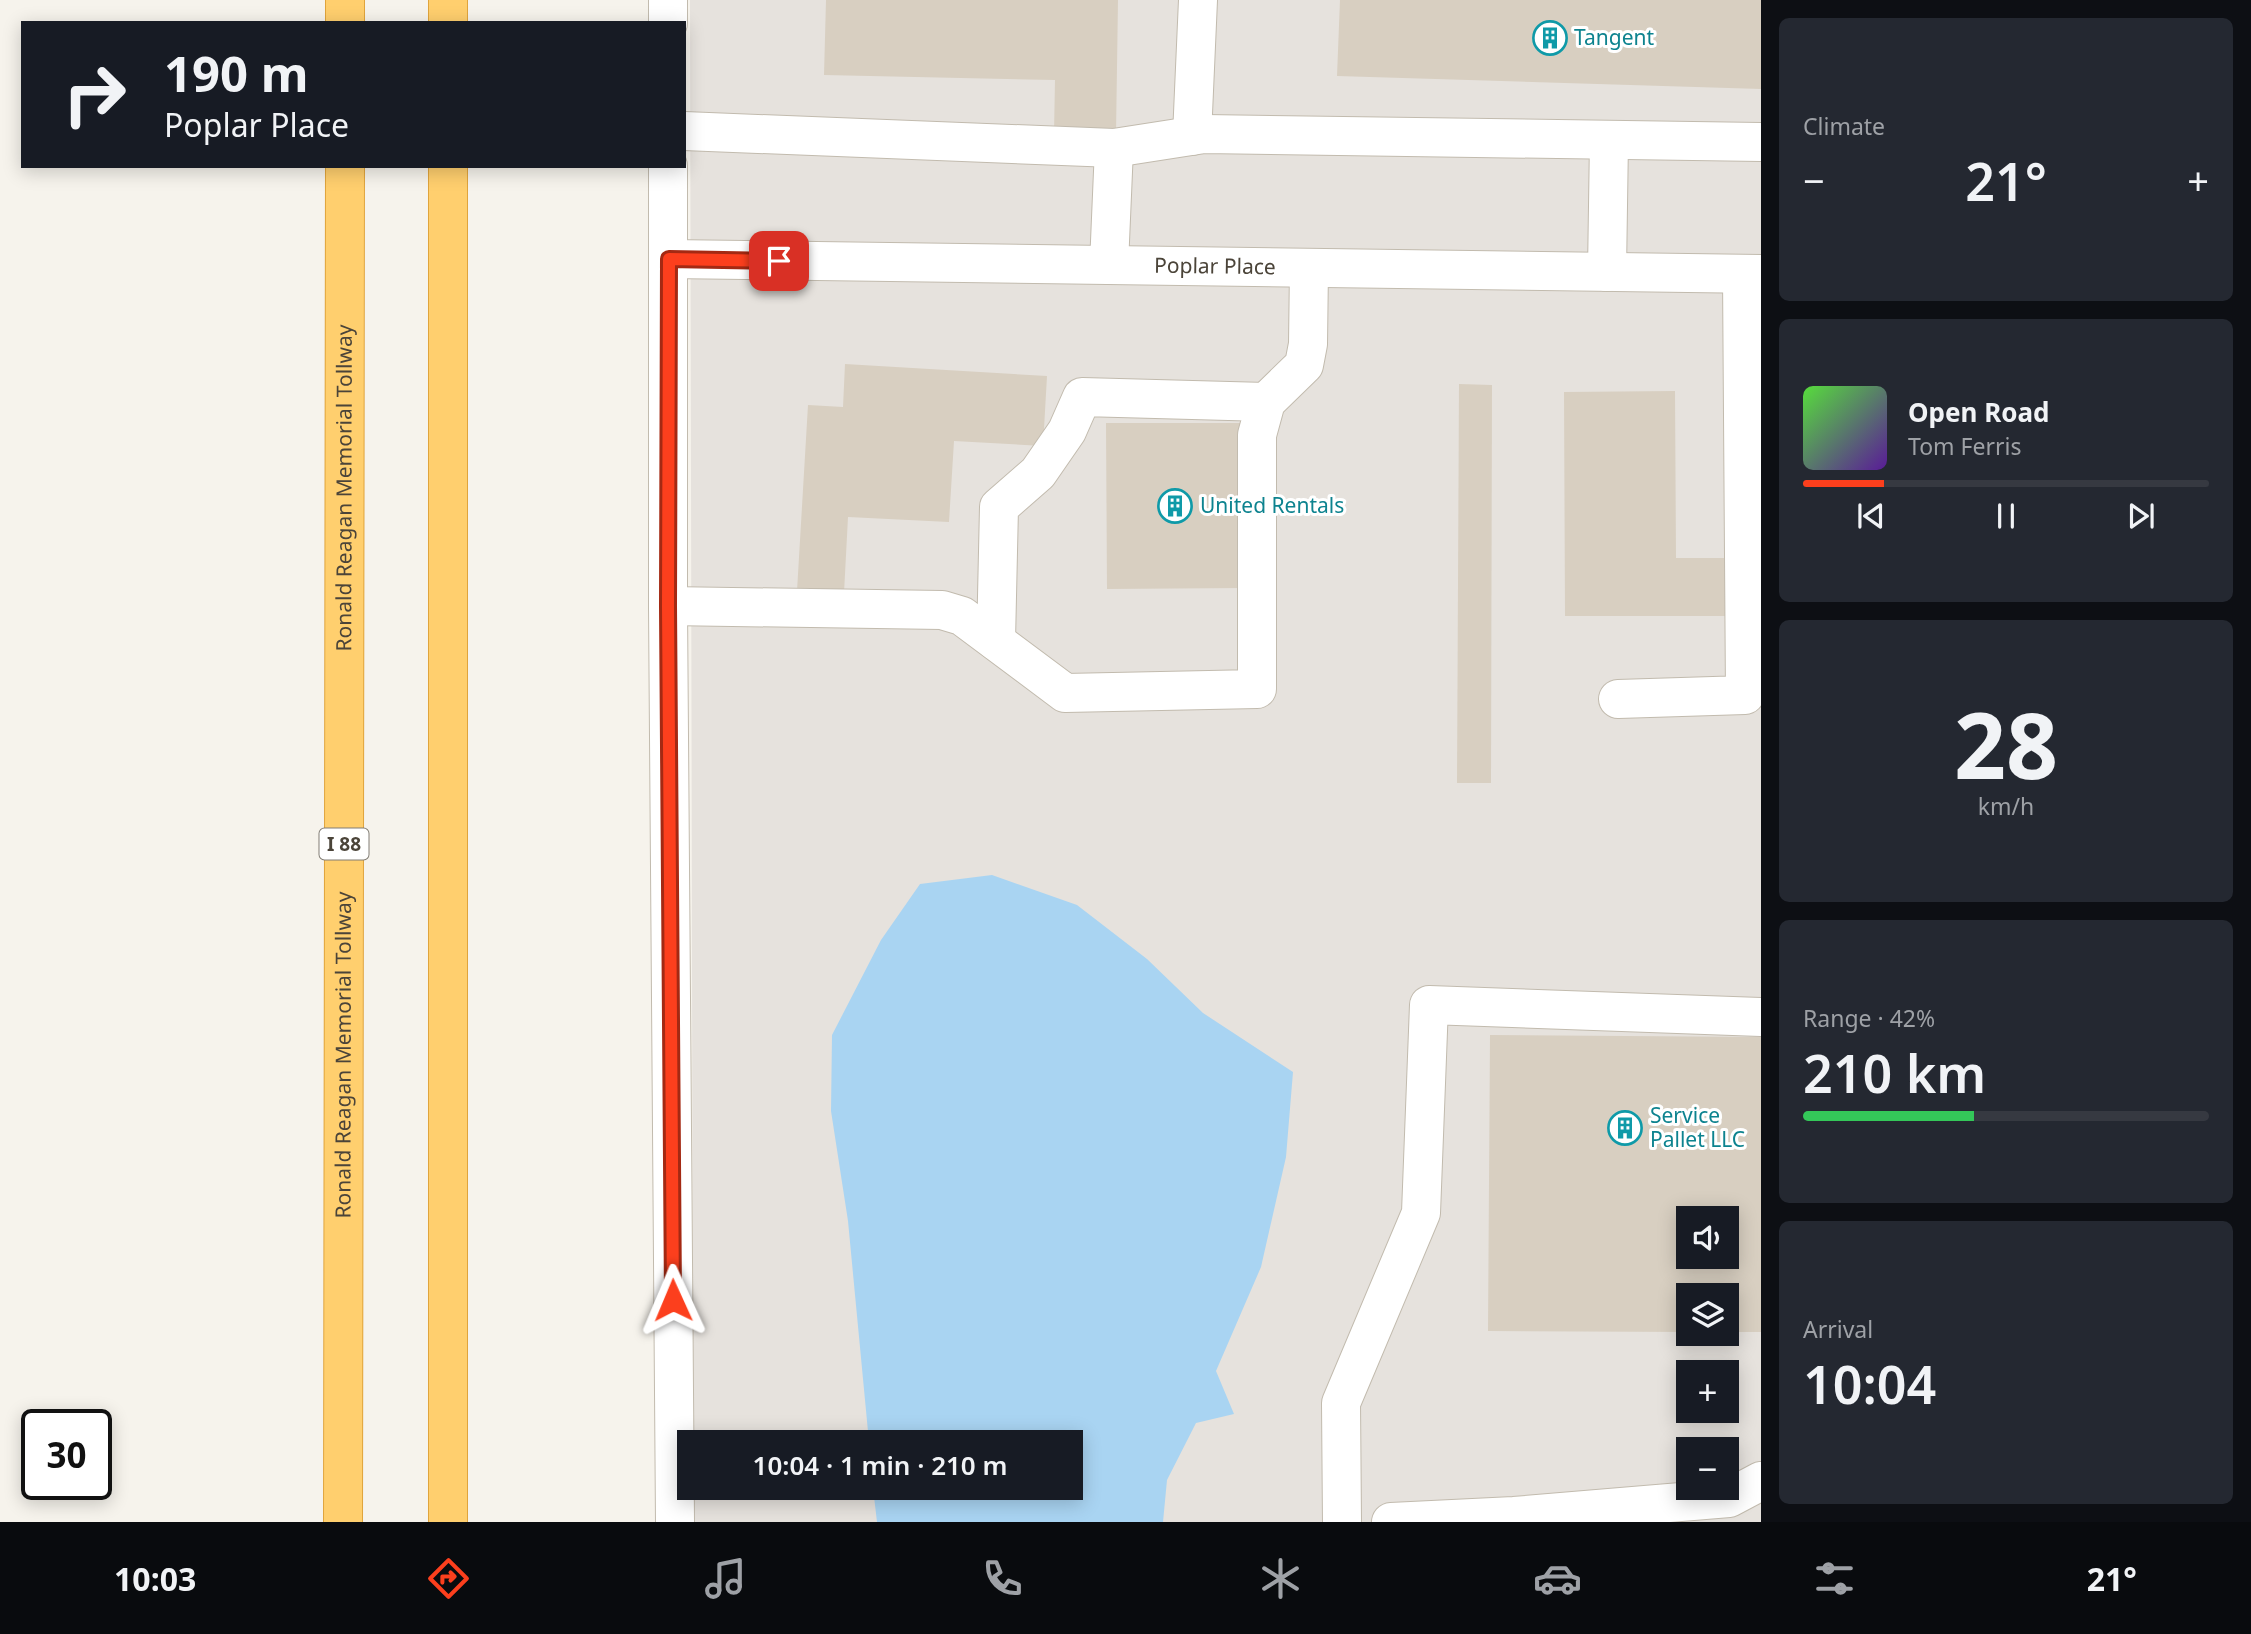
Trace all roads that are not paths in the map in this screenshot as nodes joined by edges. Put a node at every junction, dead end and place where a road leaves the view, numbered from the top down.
1 (345, 0) edge
2 (448, 0) edge
3 (668, 0) edge
4 (1198, 0) edge
5 (345, 21) edge
6 (448, 21) edge
7 (668, 21) edge
8 (686, 131) edge
9 (1192, 136) junction
10 (1609, 140) junction
11 (1761, 142) edge
12 (1114, 148) junction
13 (345, 168) edge
14 (448, 168) edge
15 (668, 168) edge
16 (669, 259) junction
17 (1109, 265) junction
18 (1309, 268) junction
19 (1607, 272) junction
20 (1751, 274) edge
21 (1266, 402) junction
22 (668, 606) junction
23 (996, 641) junction
24 (1618, 699) dead end
25 (1761, 1017) edge
26 (1761, 1481) edge
27 (343, 1522) edge
28 (448, 1522) edge
29 (674, 1522) edge
30 (1342, 1522) edge
31 (1391, 1522) edge

1 - 5 highway
2 - 6 highway
3 - 7 street
4 - 9 street
8 - 12 street
9 - 10 street
9 - 12 street
10 - 11 street
10 - 19 street
12 - 17 street
13 - 27 highway, Ronald Reagan Memorial Tollway / I 88
14 - 28 highway
15 - 16 street
16 - 17 street, Poplar Place
16 - 22 street
17 - 18 street, Poplar Place
18 - 19 street, Poplar Place
18 - 21 street
19 - 20 street, Poplar Place
20 - 24 street
21 - 23 street
21 - 23 street
22 - 23 street
22 - 29 street
25 - 30 street
26 - 31 street

